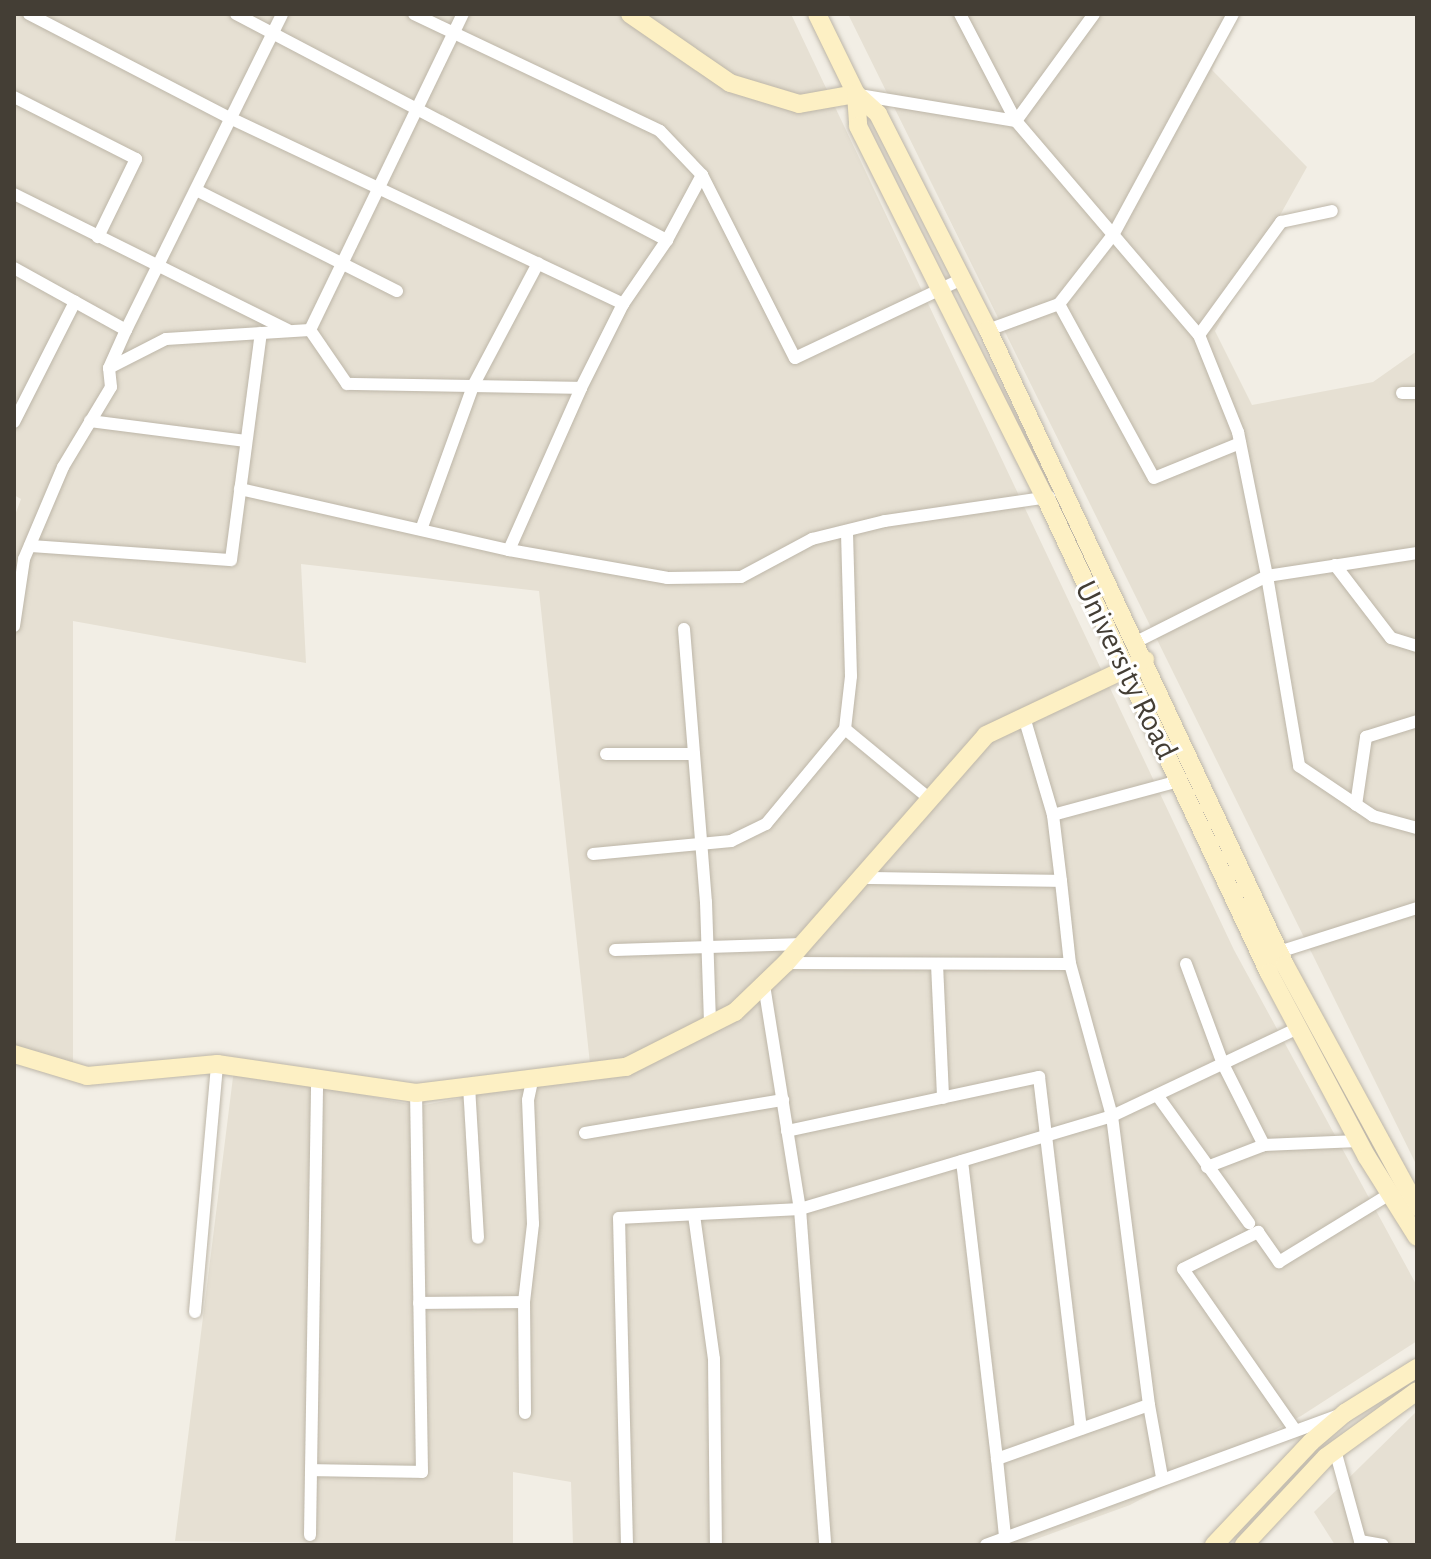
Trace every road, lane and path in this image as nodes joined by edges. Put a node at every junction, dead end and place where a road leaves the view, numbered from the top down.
1 (29, 14) edge
2 (236, 14) edge
3 (282, 14) edge
4 (414, 14) edge
5 (463, 14) edge
6 (630, 14) edge
7 (817, 14) edge
8 (960, 14) edge
9 (1094, 14) edge
10 (1233, 14) edge
11 (272, 34) junction
12 (454, 34) junction
13 (856, 94) junction
14 (14, 97) edge
15 (417, 110) junction
16 (230, 118) junction
17 (1016, 121) junction
18 (702, 175) junction
19 (379, 187) junction
20 (196, 190) junction
21 (14, 194) edge
22 (1332, 211) dead end
23 (1113, 235) junction
24 (98, 237) junction
25 (667, 240) junction
26 (538, 263) junction
27 (342, 264) junction
28 (156, 266) junction
29 (14, 268) edge
30 (962, 279) junction
31 (941, 288) junction
32 (397, 291) dead end
33 (75, 302) junction
34 (623, 304) junction
35 (1059, 304) junction
36 (126, 330) junction
37 (310, 330) junction
38 (988, 330) junction
39 (291, 332) junction
40 (261, 333) junction
41 (1199, 335) junction
42 (109, 368) junction
43 (473, 386) junction
44 (581, 388) junction
45 (1402, 393) dead end
46 (1417, 393) edge
47 (90, 421) junction
48 (14, 422) edge
49 (246, 441) junction
50 (1240, 443) junction
51 (240, 489) junction
52 (1065, 492) junction
53 (1046, 499) junction
54 (422, 527) junction
55 (847, 531) junction
56 (30, 546) junction
57 (509, 550) junction
58 (1417, 553) edge
59 (1335, 565) junction
60 (1267, 576) junction
61 (14, 626) edge
62 (684, 629) dead end
63 (1136, 642) junction
64 (1416, 645) edge
65 (1145, 660) junction
66 (1125, 671) junction
67 (1024, 717) junction
68 (1417, 721) edge
69 (845, 729) junction
70 (606, 754) dead end
71 (694, 754) junction
72 (1179, 781) junction
73 (930, 799) junction
74 (1356, 805) junction
75 (1053, 815) junction
76 (1417, 828) edge
77 (702, 846) junction
78 (593, 854) dead end
79 (861, 878) junction
80 (1061, 881) junction
81 (1417, 908) edge
82 (803, 944) junction
83 (707, 945) junction
84 (615, 950) dead end
85 (1279, 952) junction
86 (786, 963) junction
87 (937, 964) junction
88 (1070, 964) junction
89 (1186, 964) dead end
90 (764, 985) junction
91 (710, 1025) junction
92 (1298, 1028) junction
93 (14, 1054) edge
94 (217, 1064) junction
95 (1223, 1064) junction
96 (533, 1077) junction
97 (317, 1079) junction
98 (469, 1086) junction
99 (416, 1093) junction
100 (1157, 1095) junction
101 (943, 1098) junction
102 (783, 1100) junction
103 (1112, 1116) junction
104 (787, 1131) junction
105 (585, 1133) dead end
106 (1049, 1135) junction
107 (1358, 1141) junction
108 (1264, 1145) junction
109 (962, 1161) junction
110 (1207, 1167) junction
111 (1388, 1195) junction
112 (1417, 1207) edge
113 (800, 1209) junction
114 (694, 1215) junction
115 (1249, 1223) dead end
116 (1417, 1237) edge
117 (478, 1238) dead end
118 (524, 1302) junction
119 (419, 1303) junction
120 (195, 1312) dead end
121 (1417, 1368) edge
122 (1417, 1391) edge
123 (1149, 1405) junction
124 (525, 1413) dead end
125 (1345, 1413) junction
126 (1081, 1429) junction
127 (1295, 1430) junction
128 (1335, 1450) junction
129 (997, 1459) junction
130 (311, 1470) junction
131 (1162, 1477) junction
132 (310, 1535) dead end
133 (1005, 1536) junction
134 (1359, 1543) edge
135 (627, 1545) edge
136 (716, 1545) edge
137 (825, 1545) edge
138 (986, 1545) edge
139 (1214, 1545) edge
140 (1244, 1545) edge
141 (1383, 1545) edge

1 - 16 street
2 - 11 street
3 - 11 street
4 - 12 street
5 - 12 street
6 - 13 street
7 - 13 street, University Road
8 - 17 street
9 - 17 street
10 - 23 street
11 - 15 street
11 - 16 street
12 - 15 street
12 - 18 street
13 - 17 street
13 - 30 street, University Road
13 - 31 street, University Road
14 - 24 street
15 - 19 street
15 - 25 street
16 - 19 street
16 - 20 street
17 - 23 street
18 - 25 street
18 - 31 street
19 - 26 street
19 - 27 street
20 - 27 street
20 - 28 street
21 - 24 street
22 - 41 street
23 - 35 street
23 - 41 street
24 - 28 street
25 - 34 street
26 - 34 street
26 - 43 street
27 - 32 street
27 - 37 street
28 - 36 street
28 - 39 street
29 - 33 street
30 - 31 street
30 - 38 street, University Road
31 - 53 street, University Road
33 - 36 street
33 - 48 street
34 - 44 street
35 - 38 street
35 - 50 street
36 - 42 street
37 - 39 street
37 - 43 street
38 - 52 street, University Road
39 - 40 street
40 - 42 street
40 - 49 street
41 - 50 street
42 - 47 street
43 - 44 street
43 - 54 street
44 - 57 street
45 - 46 street
47 - 49 street
47 - 56 street
49 - 51 street
50 - 60 street
51 - 54 street
51 - 56 street
52 - 53 street
52 - 63 street, University Road
53 - 55 street
53 - 66 street, University Road
54 - 57 street
55 - 57 street
55 - 69 street
56 - 61 street
58 - 59 street
59 - 60 street
59 - 64 street
60 - 63 street
60 - 74 street
62 - 71 street
63 - 65 street, University Road
65 - 66 street
65 - 85 street, University Road
66 - 67 street
66 - 72 street, University Road
67 - 73 street
67 - 75 street
68 - 74 street
69 - 73 street
69 - 77 street
70 - 71 street
71 - 77 street
72 - 75 street
72 - 92 street, University Road
73 - 79 street
74 - 76 street
75 - 80 street
77 - 78 street
77 - 83 street
79 - 80 street
79 - 82 street
80 - 88 street
81 - 85 street
82 - 83 street
82 - 86 street
83 - 84 street
83 - 91 street
85 - 112 street, University Road
86 - 87 street
86 - 90 street
87 - 88 street
87 - 101 street
88 - 103 street
89 - 95 street
90 - 91 street
90 - 102 street
91 - 96 street
92 - 95 street
92 - 107 street, University Road
93 - 94 street
94 - 97 street
94 - 120 street
95 - 100 street
95 - 108 street
96 - 98 street
96 - 118 street
97 - 99 street
97 - 130 street
98 - 99 street
98 - 117 street
99 - 119 street
100 - 103 street
100 - 110 street
101 - 104 street
101 - 106 street
102 - 104 street
102 - 105 street
103 - 106 street
103 - 123 street
104 - 113 street
106 - 109 street
106 - 126 street
107 - 108 street
107 - 111 street, University Road
108 - 110 street
109 - 113 street
109 - 129 street
110 - 115 street
111 - 116 street, University Road
111 - 127 street
113 - 114 street
113 - 137 street
114 - 135 street
114 - 136 street
118 - 119 street
118 - 124 street
119 - 130 street
121 - 125 street
122 - 128 street
123 - 126 street
123 - 131 street
125 - 127 street
125 - 139 street
126 - 129 street
127 - 131 street
128 - 134 street
128 - 140 street
129 - 133 street
130 - 132 street
131 - 133 street
133 - 138 street
134 - 141 street

